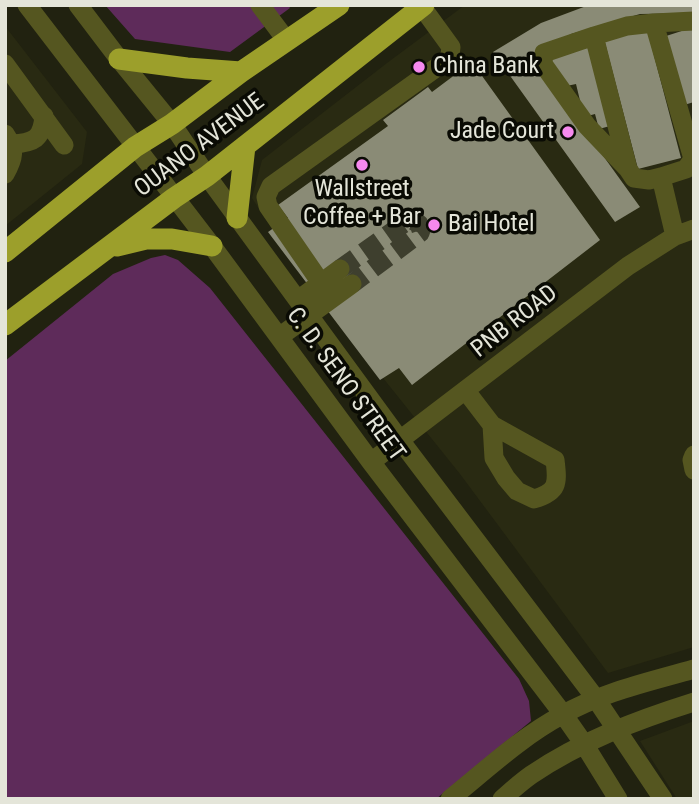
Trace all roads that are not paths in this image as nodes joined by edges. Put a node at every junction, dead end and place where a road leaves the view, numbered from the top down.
1 (27, 5) edge
2 (260, 5) edge
3 (339, 5) edge
4 (80, 6) edge
5 (423, 6) edge
6 (694, 20) edge
7 (654, 23) junction
8 (594, 36) junction
9 (287, 41) junction
10 (119, 60) junction
11 (5, 64) edge
12 (241, 72) junction
13 (44, 116) junction
14 (172, 124) junction
15 (9, 139) edge
16 (692, 141) edge
17 (64, 145) dead end
18 (245, 146) junction
19 (135, 147) junction
20 (628, 169) junction
21 (5, 174) edge
22 (207, 176) junction
23 (661, 177) junction
24 (174, 198) junction
25 (237, 218) junction
26 (684, 232) edge
27 (212, 246) junction
28 (108, 248) junction
29 (6, 251) edge
30 (321, 283) junction
31 (303, 307) junction
32 (5, 325) edge
33 (279, 337) junction
34 (466, 391) junction
35 (492, 425) dead end
36 (400, 440) junction
37 (694, 456) edge
38 (371, 463) junction
39 (694, 470) edge
40 (694, 669) edge
41 (596, 699) junction
42 (694, 702) edge
43 (563, 714) junction
44 (616, 729) junction
45 (584, 744) junction
46 (450, 799) edge
47 (502, 799) edge
48 (618, 799) edge
49 (663, 799) edge

1 - 19 street, C. D. SENO STREET
2 - 9 street
3 - 9 highway, OUANO AVENUE
4 - 10 street, C. D. SENO STREET
5 - 18 highway, OUANO AVENUE
5 - 30 street
6 - 7 street
7 - 8 street
7 - 16 street
8 - 20 street
8 - 20 street
9 - 12 highway, OUANO AVENUE
10 - 12 highway
10 - 14 street, C. D. SENO STREET
11 - 13 street
12 - 14 highway, OUANO AVENUE
13 - 15 street
13 - 17 street
14 - 19 highway, OUANO AVENUE
14 - 22 street, C. D. SENO STREET
15 - 21 street
16 - 23 street
18 - 22 highway, OUANO AVENUE
18 - 25 highway
19 - 24 street, C. D. SENO STREET
19 - 29 highway, OUANO AVENUE
20 - 23 street
22 - 24 highway, OUANO AVENUE
22 - 25 street, C. D. SENO STREET
23 - 26 street
24 - 27 street, C. D. SENO STREET
24 - 28 highway, OUANO AVENUE
25 - 31 street, C. D. SENO STREET
26 - 34 street, PNB ROAD
27 - 28 highway
27 - 33 street, C. D. SENO STREET
28 - 32 highway, OUANO AVENUE
30 - 31 street
30 - 31 street
31 - 33 street
31 - 36 street, C. D. SENO STREET
33 - 38 street, C. D. SENO STREET
34 - 35 street
34 - 36 street, PNB ROAD
36 - 38 street, PNB ROAD
36 - 41 street, C. D. SENO STREET
37 - 39 street
38 - 43 street, C. D. SENO STREET
40 - 41 street
41 - 43 street
41 - 44 street, C. D. SENO STREET
42 - 44 street
43 - 45 street, C. D. SENO STREET
43 - 46 street
44 - 45 street
44 - 49 street, C. D. SENO STREET
45 - 47 street
45 - 48 street, C. D. SENO STREET

